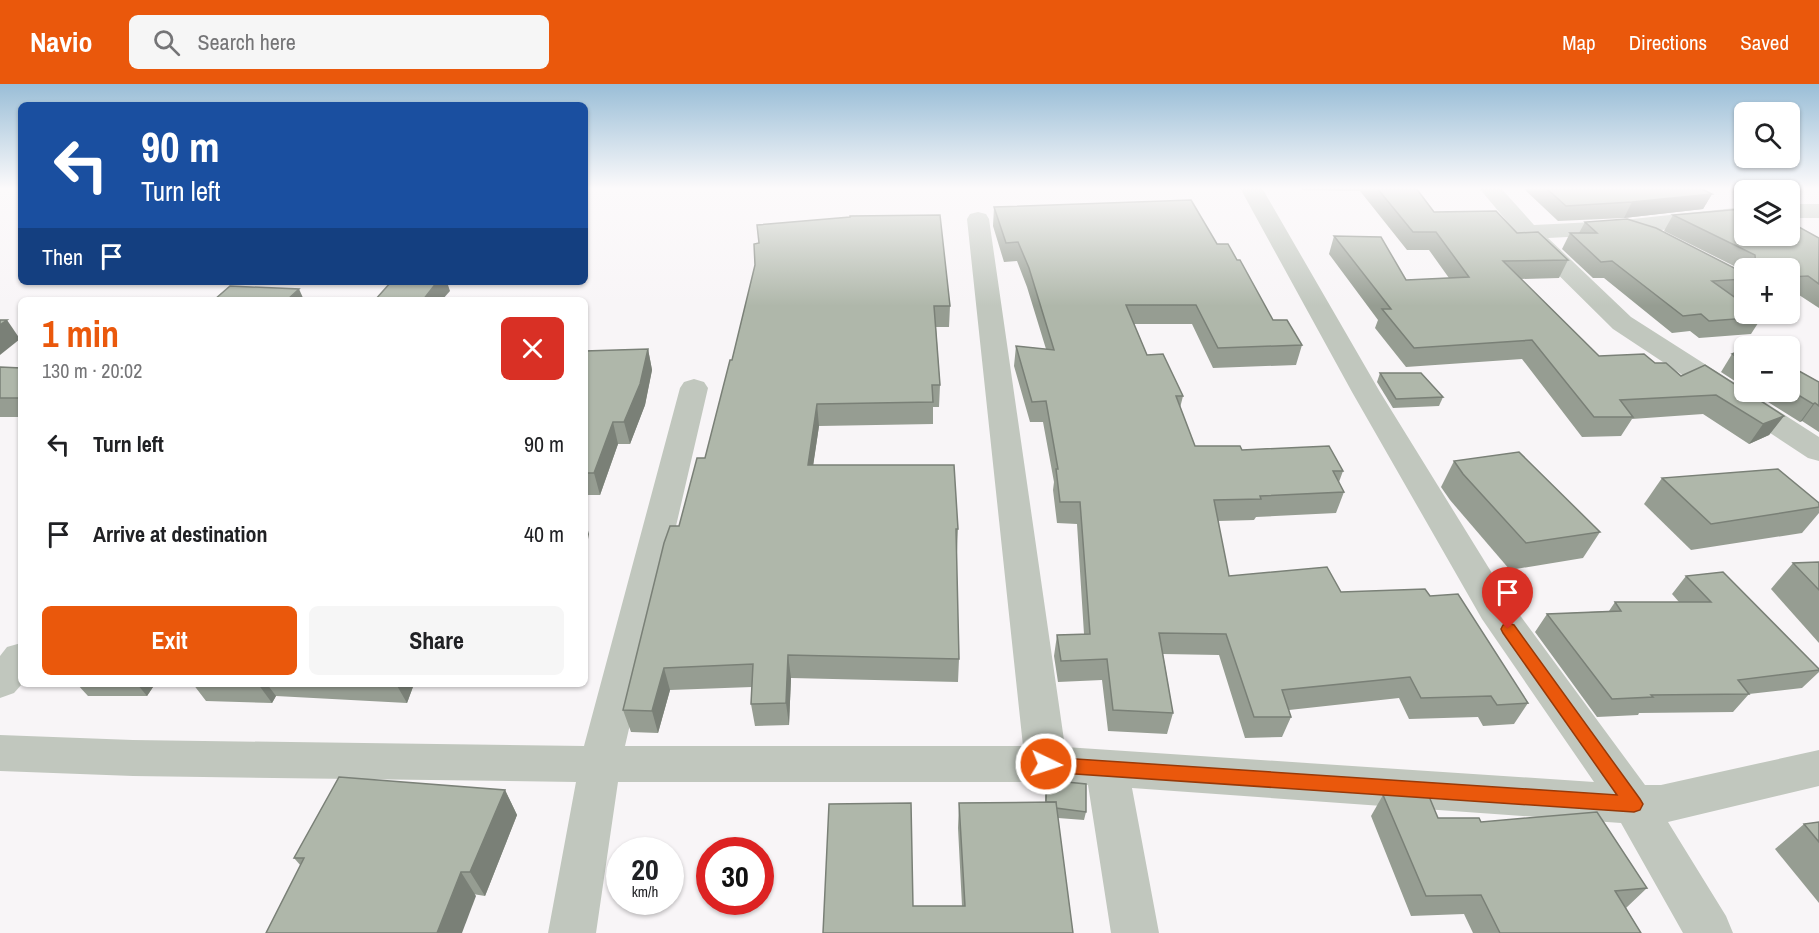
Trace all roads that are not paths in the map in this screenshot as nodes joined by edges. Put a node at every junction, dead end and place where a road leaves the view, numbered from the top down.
1 (979, 228) edge
2 (1273, 228) edge
3 (1524, 228) edge
4 (1595, 228) edge
5 (1625, 228) edge
6 (1528, 232) junction
7 (1666, 242) edge
8 (694, 388) dead end
9 (1819, 451) edge
10 (18, 661) edge
11 (18, 673) edge
12 (0, 682) edge
13 (0, 693) edge
14 (0, 753) edge
15 (600, 764) junction
16 (1046, 764) junction
17 (1819, 768) edge
18 (1107, 769) junction
19 (1634, 804) junction
20 (572, 933) edge
21 (1135, 933) edge
22 (1709, 933) edge

1 - 16 street
2 - 19 street
3 - 6 street
4 - 6 street
5 - 7 street
6 - 9 street
8 - 15 street
10 - 12 street
11 - 13 street
14 - 15 street
15 - 16 street
15 - 20 street
16 - 18 street
17 - 19 street
18 - 19 street
18 - 21 street
19 - 22 street

